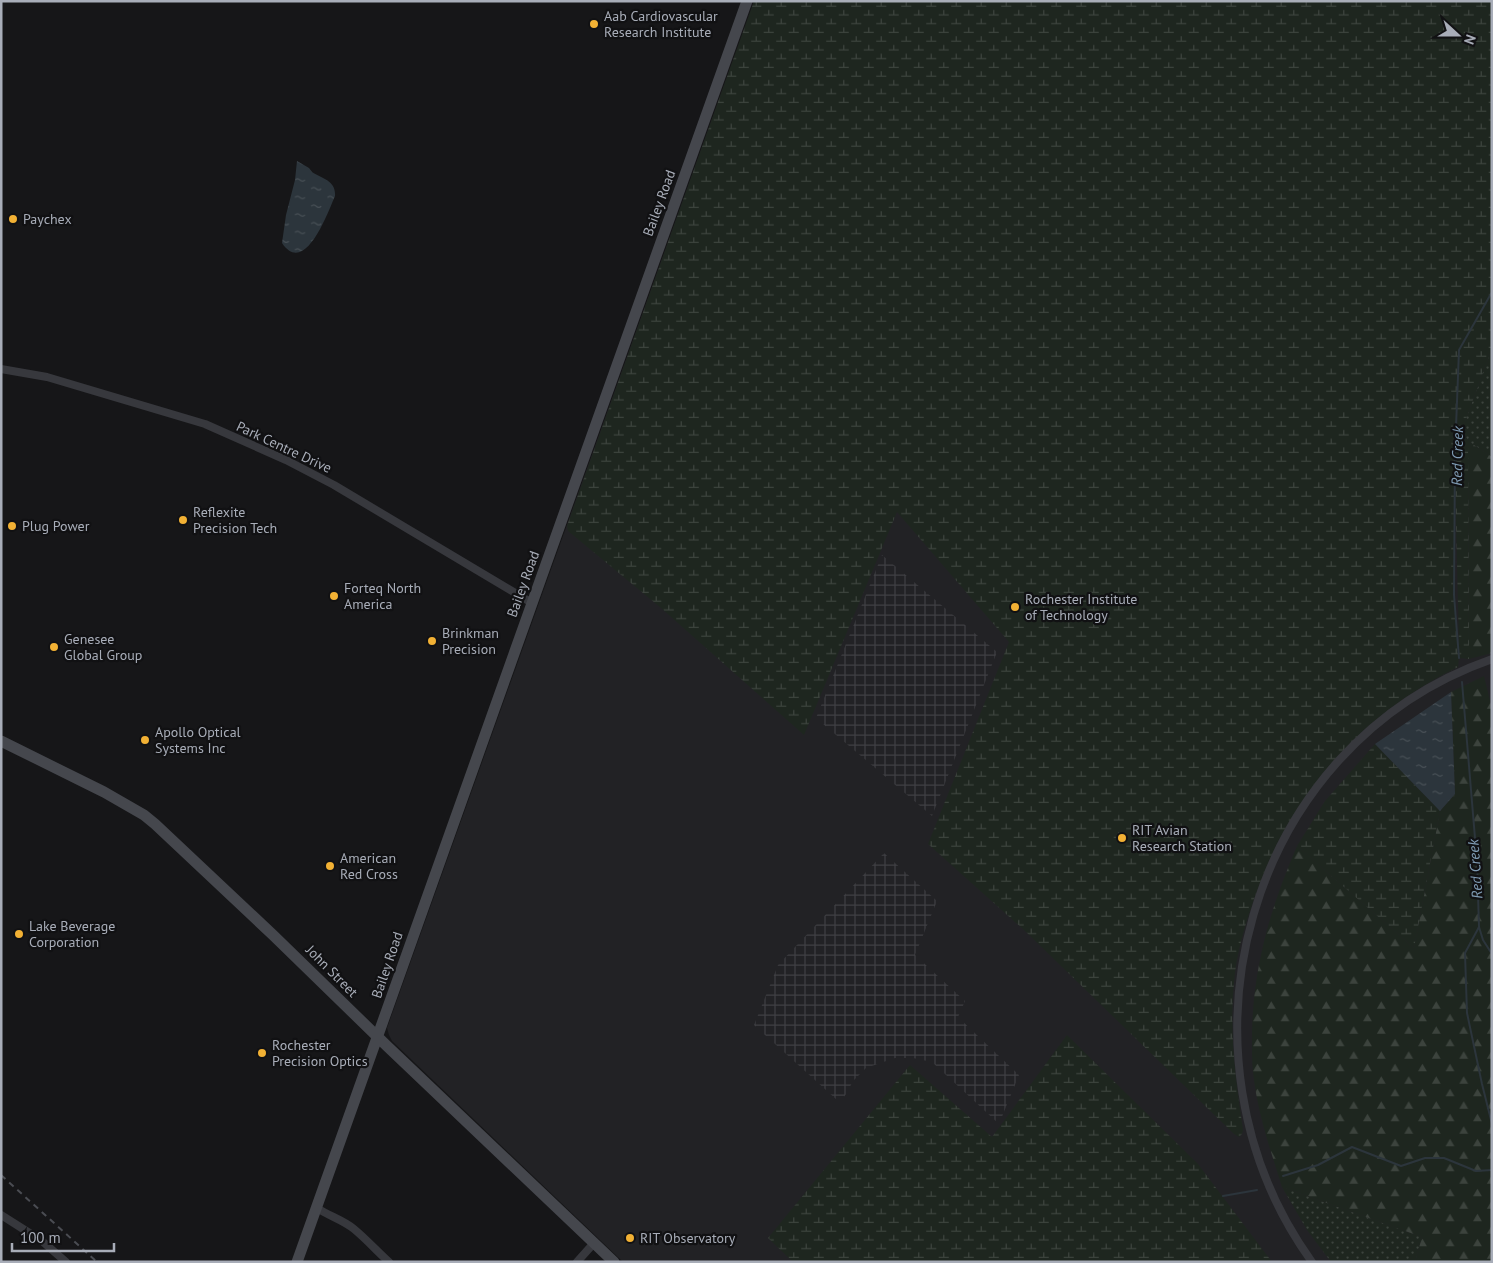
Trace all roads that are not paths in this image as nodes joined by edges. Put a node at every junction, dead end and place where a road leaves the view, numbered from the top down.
1 (747, 1) edge
2 (1, 369) edge
3 (532, 602) junction
4 (1492, 659) edge
5 (1, 741) edge
6 (378, 1037) junction
7 (317, 1208) junction
8 (1, 1215) edge
9 (594, 1244) junction
10 (66, 1262) edge
11 (297, 1262) edge
12 (389, 1262) edge
13 (577, 1262) edge
14 (614, 1262) edge
15 (1312, 1262) edge

1 - 3 street, Bailey Road
2 - 3 street, Park Centre Drive
3 - 6 street, Bailey Road
4 - 15 street
5 - 6 street, John Street
6 - 7 street, Bailey Road
6 - 9 street, John Street
7 - 11 street, Bailey Road
7 - 12 street
8 - 10 street
9 - 13 street
9 - 14 street, John Street

